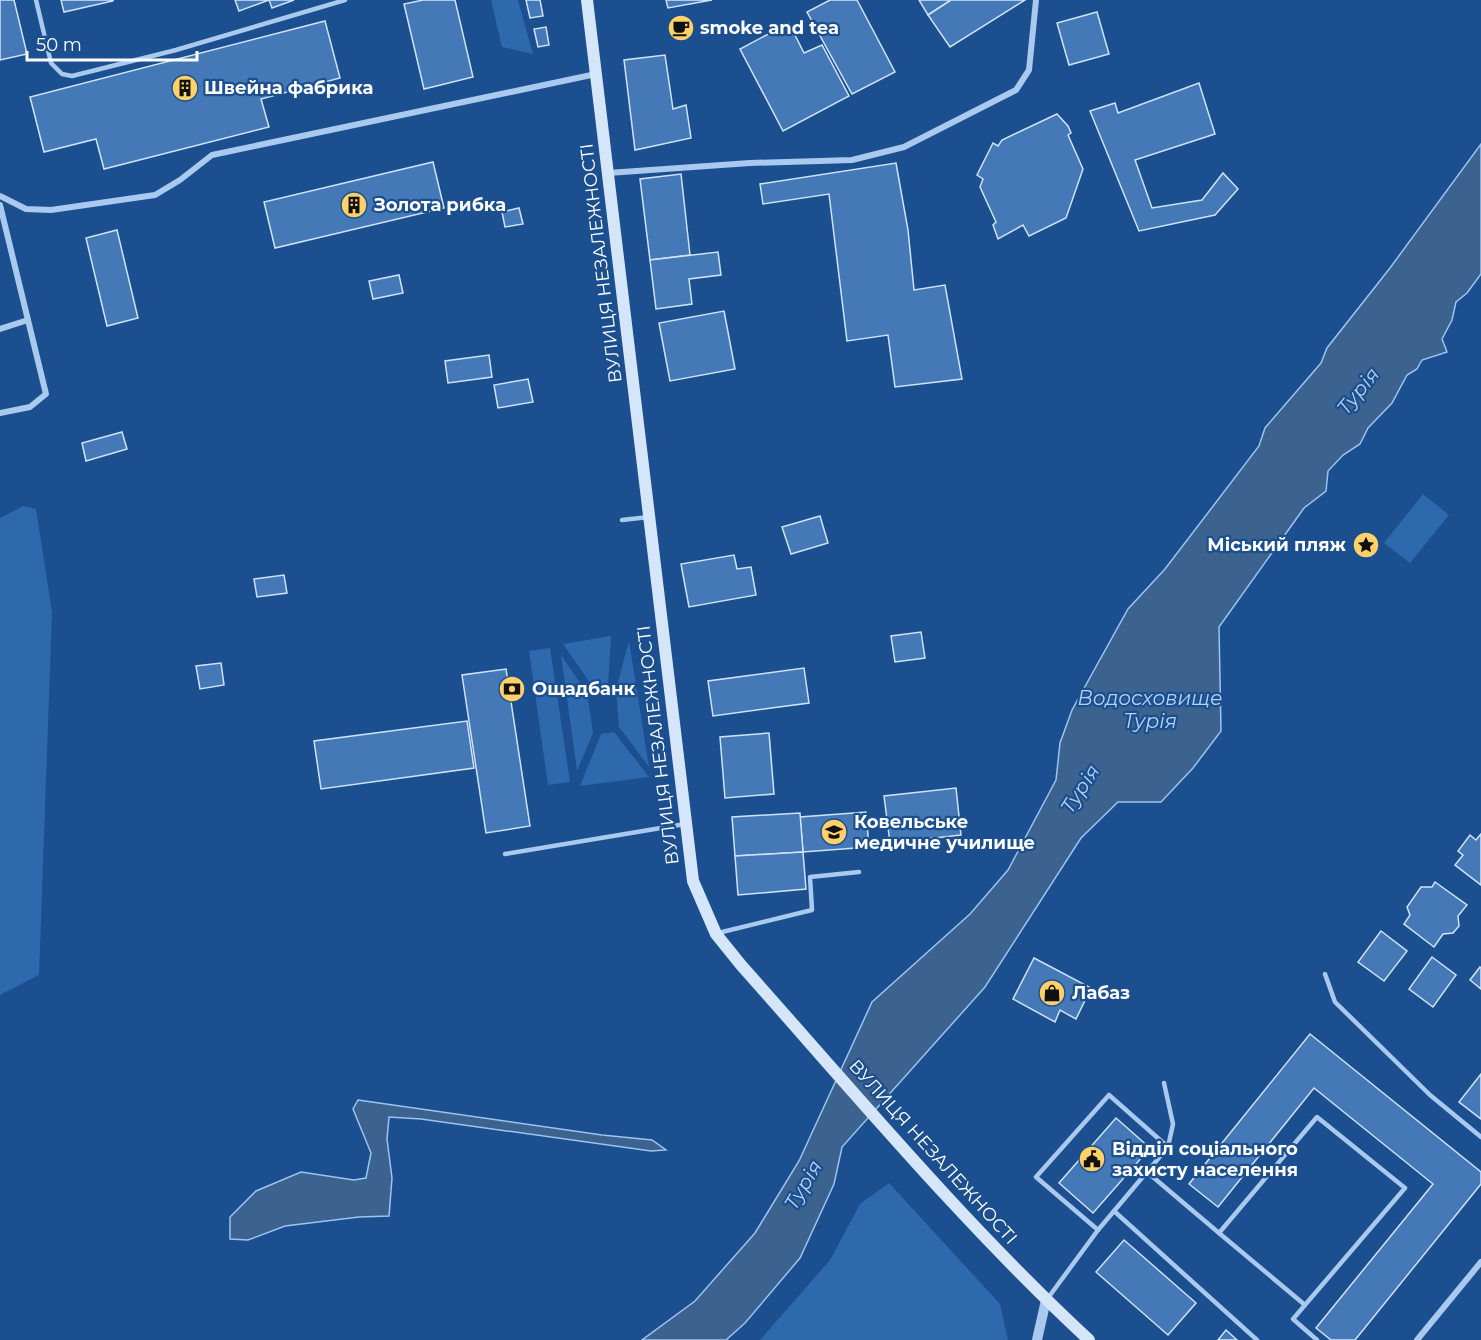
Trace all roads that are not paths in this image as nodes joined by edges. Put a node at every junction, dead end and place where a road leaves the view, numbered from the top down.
1 (36, 0) edge
2 (345, 0) edge
3 (587, 0) edge
4 (1036, 0) edge
5 (597, 74) junction
6 (608, 173) junction
7 (0, 196) edge
8 (0, 205) edge
9 (28, 320) junction
10 (0, 329) edge
11 (0, 413) edge
12 (649, 517) junction
13 (622, 520) dead end
14 (685, 824) junction
15 (505, 854) dead end
16 (859, 872) dead end
17 (716, 934) junction
18 (1325, 974) dead end
19 (1164, 1083) dead end
20 (1481, 1137) edge
21 (1168, 1147) junction
22 (1147, 1172) junction
23 (1114, 1211) junction
24 (1098, 1230) junction
25 (1219, 1233) junction
26 (1481, 1262) edge
27 (1046, 1300) junction
28 (1305, 1305) junction
29 (1038, 1340) edge
30 (1089, 1340) edge
31 (1257, 1340) edge
32 (1317, 1340) edge
33 (1417, 1340) edge

1 - 2 lane
3 - 5 main road, ВУЛИЦЯ НЕЗАЛЕЖНОСТІ
4 - 6 street
5 - 6 main road, ВУЛИЦЯ НЕЗАЛЕЖНОСТІ
5 - 7 street
6 - 12 main road, ВУЛИЦЯ НЕЗАЛЕЖНОСТІ
8 - 9 street
9 - 10 street
9 - 11 street
12 - 13 lane
12 - 14 main road, ВУЛИЦЯ НЕЗАЛЕЖНОСТІ
14 - 15 lane
14 - 17 main road, ВУЛИЦЯ НЕЗАЛЕЖНОСТІ
16 - 17 lane
17 - 27 main road, ВУЛИЦЯ НЕЗАЛЕЖНОСТІ
18 - 20 lane
19 - 21 lane
21 - 22 lane
21 - 24 lane
22 - 23 lane
22 - 25 lane
23 - 24 lane
23 - 31 lane
24 - 27 lane
25 - 28 lane
25 - 28 lane
26 - 33 street
27 - 29 street
27 - 30 main road, ВУЛИЦЯ НЕЗАЛЕЖНОСТІ
28 - 32 lane

